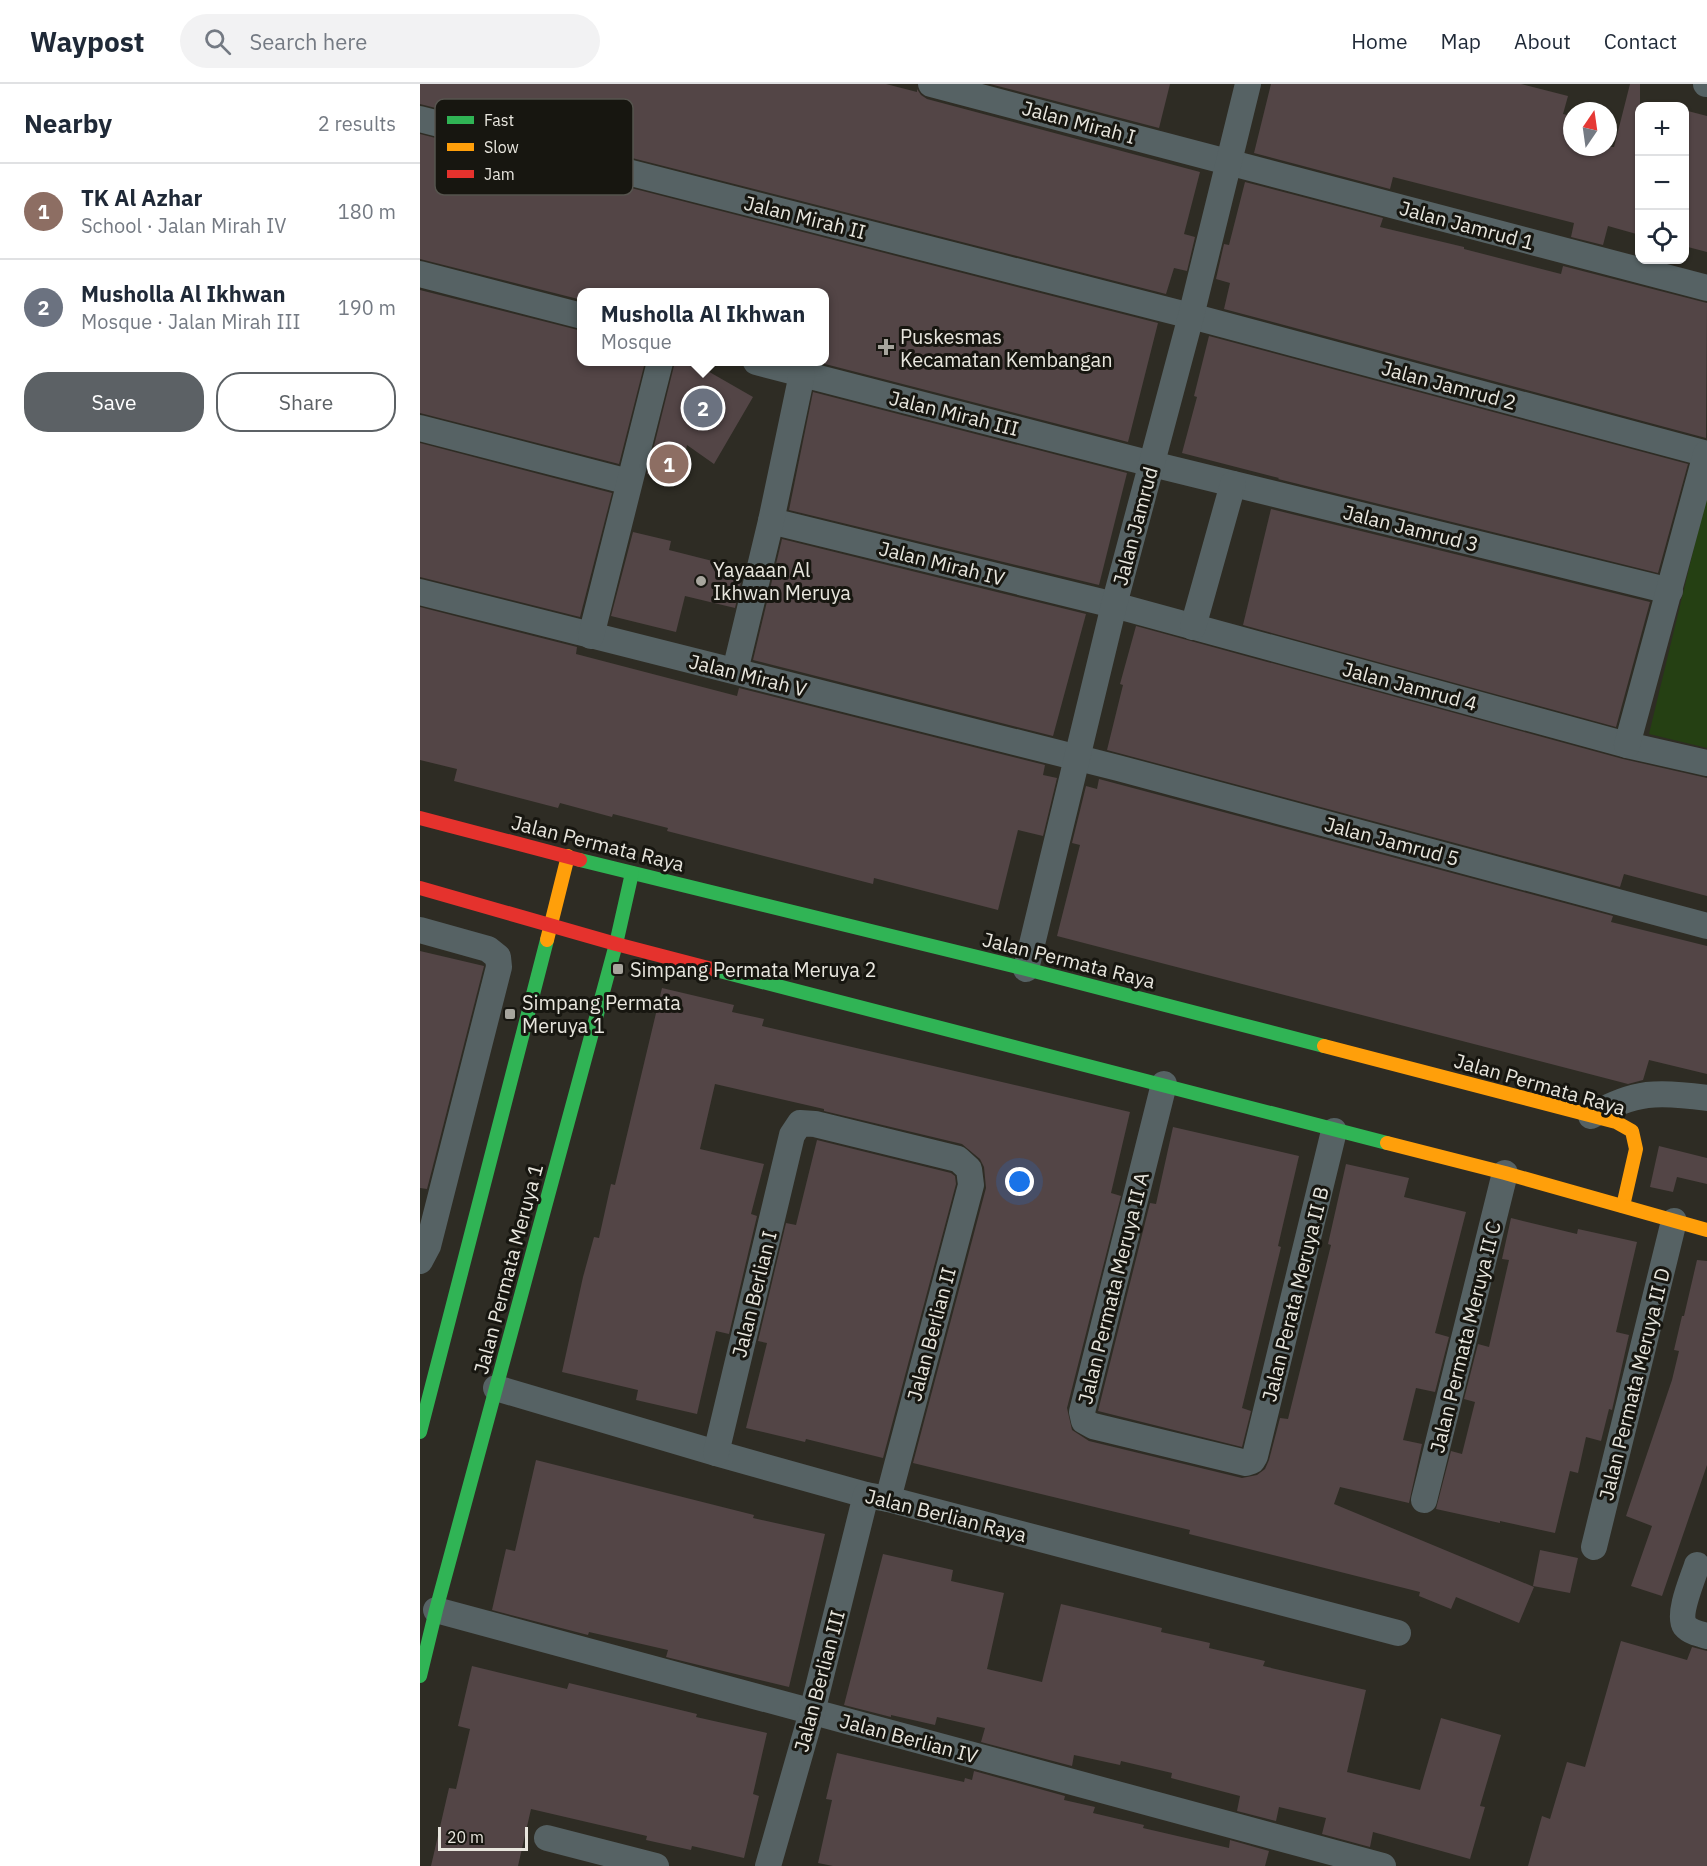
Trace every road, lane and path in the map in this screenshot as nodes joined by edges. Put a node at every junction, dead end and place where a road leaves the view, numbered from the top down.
1 (931, 84) edge
2 (1248, 84) edge
3 (420, 119) edge
4 (435, 123) edge
5 (1227, 162) junction
6 (633, 173) edge
7 (420, 274) edge
8 (1707, 288) edge
9 (577, 315) edge
10 (1191, 316) junction
11 (659, 366) edge
12 (771, 366) edge
13 (802, 374) junction
14 (420, 428) edge
15 (1707, 454) edge
16 (1152, 464) junction
17 (629, 482) junction
18 (1233, 484) junction
19 (771, 521) junction
20 (1670, 591) junction
21 (420, 592) edge
22 (1114, 605) junction
23 (1193, 627) junction
24 (591, 636) junction
25 (735, 671) junction
26 (1627, 745) junction
27 (1077, 758) junction
28 (1707, 763) edge
29 (420, 818) edge
30 (568, 856) junction
31 (632, 873) junction
32 (420, 888) edge
33 (551, 926) junction
34 (1707, 926) edge
35 (420, 930) edge
36 (616, 944) junction
37 (1026, 969) junction
38 (1164, 1084) junction
39 (1707, 1098) edge
40 (1591, 1116) junction
41 (1334, 1131) junction
42 (969, 1169) joint
43 (1505, 1173) junction
44 (1623, 1206) junction
45 (1674, 1221) junction
46 (1707, 1230) edge
47 (420, 1260) edge
48 (496, 1388) junction
49 (424, 1404) edge
50 (420, 1432) edge
51 (716, 1453) junction
52 (1255, 1456) joint
53 (877, 1497) junction
54 (1424, 1500) dead end
55 (1594, 1547) dead end
56 (1697, 1565) dead end
57 (436, 1610) junction
58 (1398, 1633) dead end
59 (1707, 1636) edge
60 (420, 1676) edge
61 (812, 1712) junction
62 (547, 1838) dead end
63 (656, 1866) edge
64 (768, 1866) edge
65 (1383, 1866) edge

1 - 5 street, Jalan Mirah I
2 - 5 street, Jalan Jamrud
3 - 4 street, Jalan Mirah II
5 - 8 street, Jalan Jamrud 1
5 - 10 street, Jalan Jamrud
6 - 10 street, Jalan Mirah II
7 - 9 street
10 - 15 street, Jalan Jamrud 2
10 - 16 street, Jalan Jamrud
11 - 17 street
12 - 13 street, Jalan Mirah III
13 - 16 street, Jalan Mirah III
13 - 19 street
14 - 17 street
15 - 20 street
16 - 18 street, Jalan Jamrud 3
16 - 22 street, Jalan Jamrud
17 - 24 street
18 - 20 street, Jalan Jamrud 3
18 - 23 street
19 - 22 street, Jalan Mirah IV
19 - 25 street
20 - 26 street
21 - 24 street, Jalan Mirah V
22 - 23 street, Jalan Jamrud 4
22 - 27 street, Jalan Jamrud
23 - 26 street, Jalan Jamrud 4
24 - 25 street, Jalan Mirah V
25 - 27 street, Jalan Mirah V
26 - 28 street, Jalan Jamrud 4
27 - 34 street, Jalan Jamrud 5
27 - 37 street, Jalan Jamrud
29 - 30 street, Jalan Permata Raya
30 - 31 street, Jalan Permata Raya
30 - 33 street
31 - 36 street, Jalan Permata Meruya 1
31 - 37 street, Jalan Permata Raya
32 - 33 street
33 - 36 street
33 - 49 street
35 - 47 street
36 - 38 street
36 - 48 street, Jalan Permata Meruya 1
37 - 40 street, Jalan Permata Raya
38 - 41 street
38 - 52 street, Jalan Permata Meruya II A
39 - 40 street
40 - 44 street, Jalan Permata Raya
41 - 43 street
41 - 52 street, Jalan Perata Meruya II B
42 - 51 street, Jalan Berlian I
42 - 53 street, Jalan Berlian II
43 - 44 street
43 - 54 street, Jalan Permata Meruya II C
44 - 45 street
45 - 46 street
45 - 55 street, Jalan Permata Meruya II D
48 - 51 street, Jalan Berlian Raya
48 - 57 street, Jalan Permata Meruya 1
49 - 50 street
51 - 53 street, Jalan Berlian Raya
53 - 58 street, Jalan Berlian Raya
53 - 61 street, Jalan Berlian III
56 - 59 street
57 - 60 street, Jalan Permata Meruya 1
57 - 61 street, Jalan Berlian IV
61 - 64 street, Jalan Berlian III
61 - 65 street, Jalan Berlian IV
62 - 63 street

